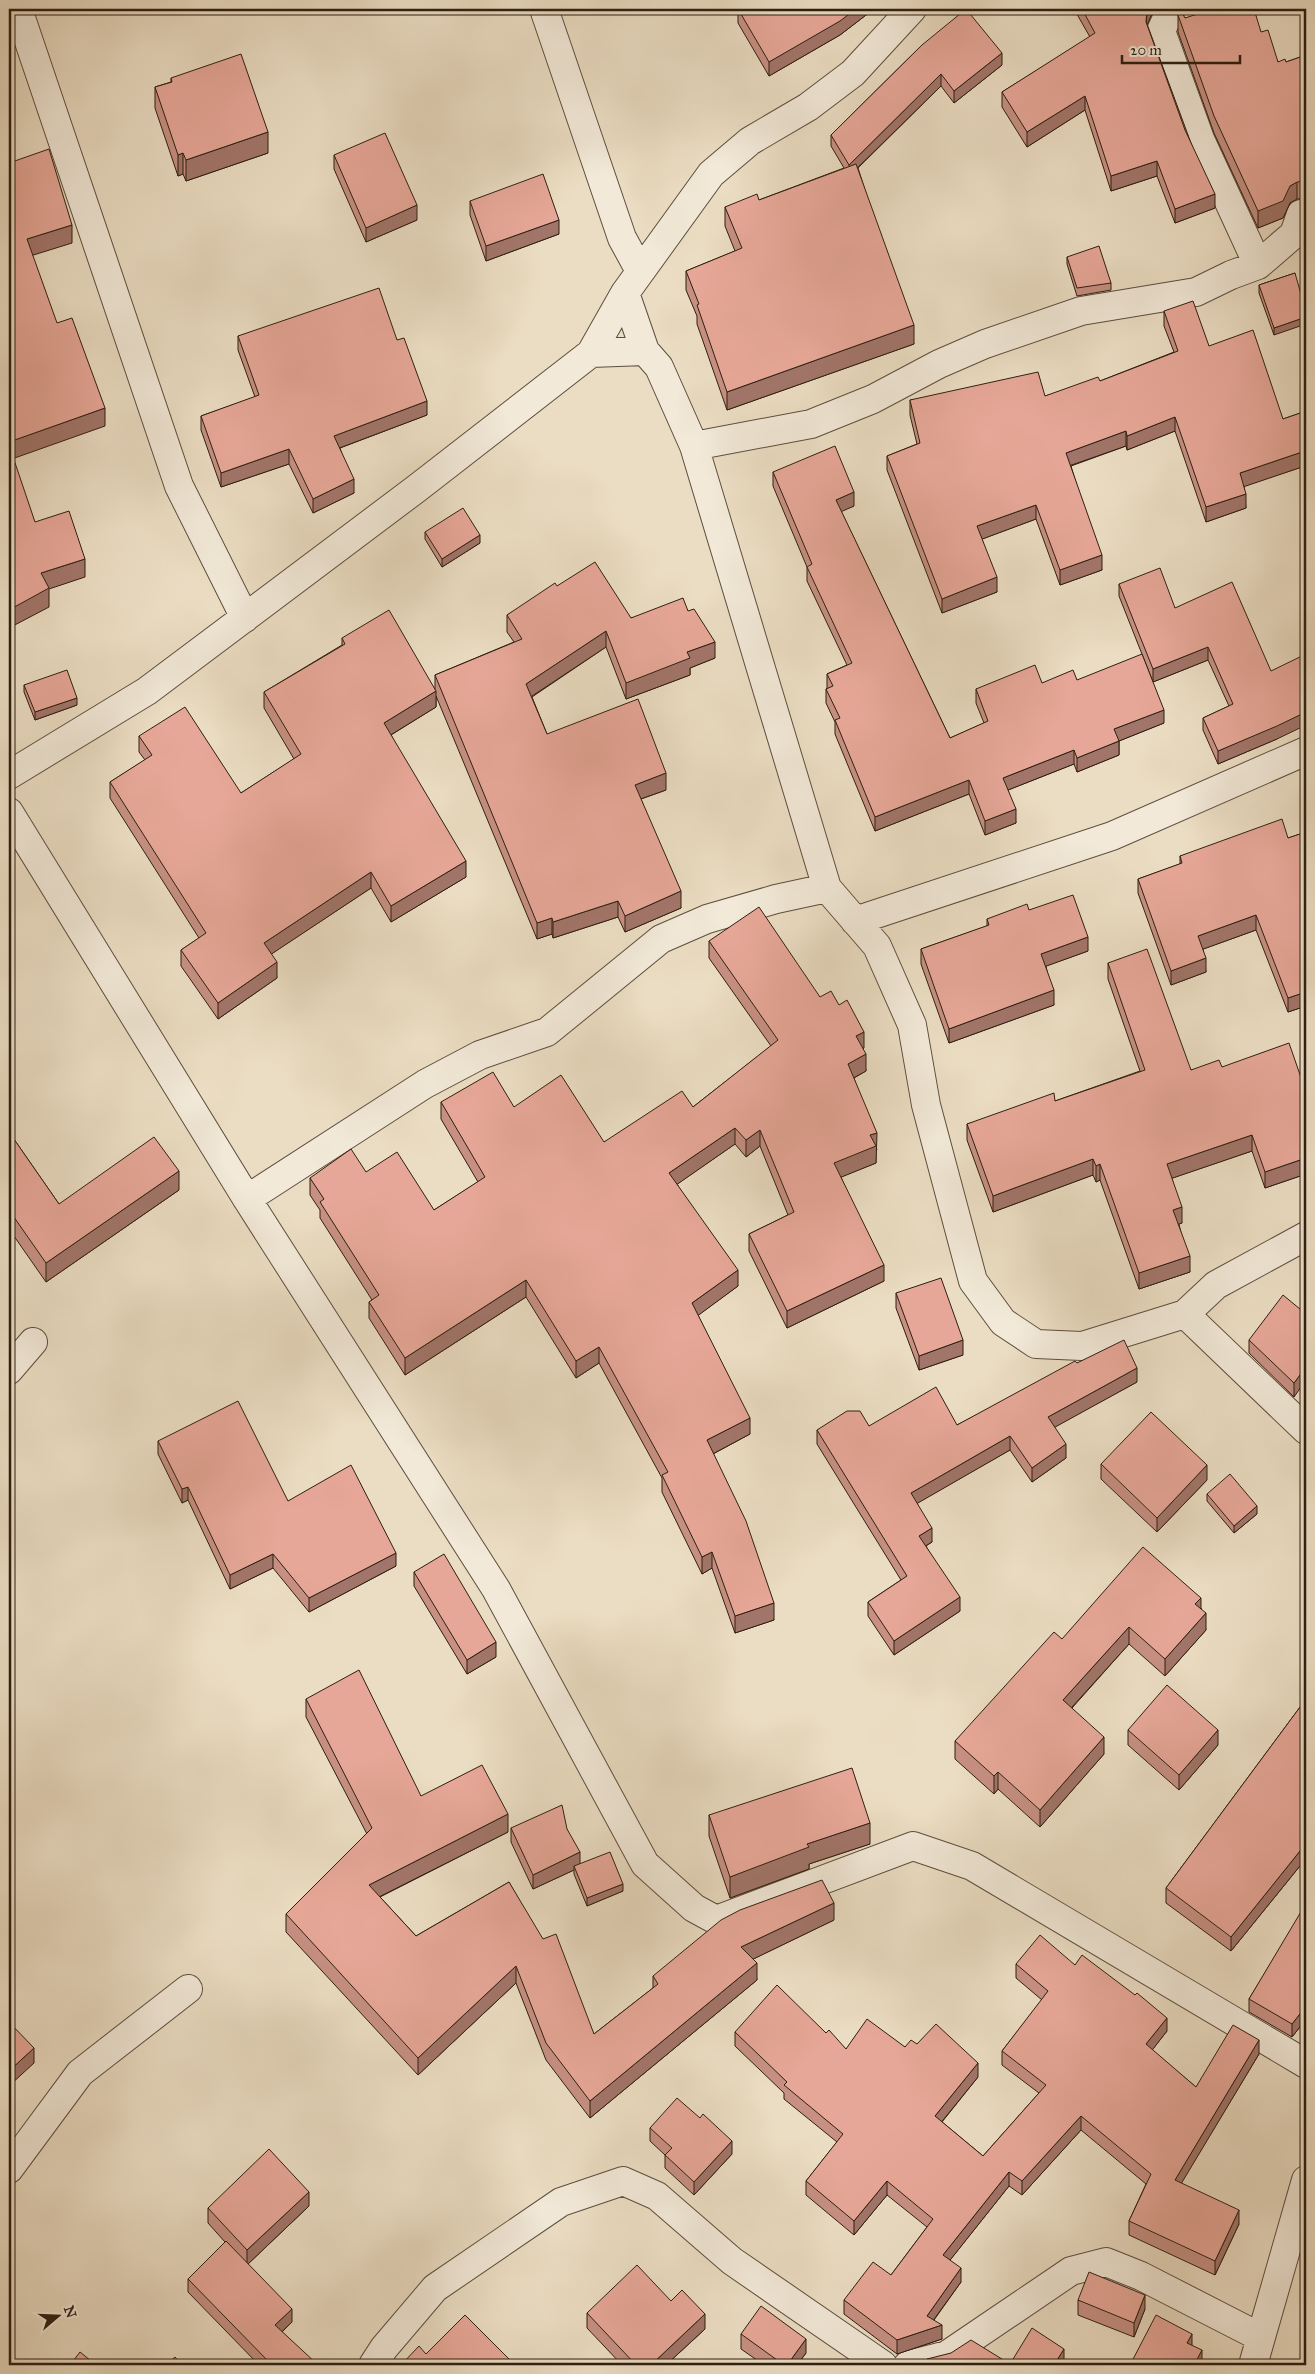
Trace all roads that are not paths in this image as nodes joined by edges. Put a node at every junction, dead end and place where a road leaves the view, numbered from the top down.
1 (18, 9) edge
2 (544, 9) edge
3 (912, 9) edge
4 (1171, 9) edge
5 (1306, 213) edge
6 (1258, 265) junction
7 (633, 282) junction
8 (645, 351) junction
9 (590, 353) junction
10 (694, 446) junction
11 (245, 618) junction
12 (1306, 751) edge
13 (9, 775) edge
14 (9, 812) edge
15 (826, 888) junction
16 (855, 921) junction
17 (247, 1199) junction
18 (1306, 1236) edge
19 (1185, 1314) junction
20 (33, 1342) dead end
21 (9, 1370) edge
22 (1306, 1430) edge
23 (188, 1989) dead end
24 (1306, 2064) edge
25 (9, 2169) edge
26 (1306, 2180) edge
27 (1260, 2337) junction
28 (373, 2365) edge
29 (883, 2365) edge
30 (908, 2365) edge
31 (1253, 2365) edge

1 - 11 street
2 - 7 street
3 - 7 street
4 - 6 street
5 - 6 street
6 - 10 street
7 - 8 street
7 - 9 street
8 - 9 street
8 - 10 street
9 - 11 street
10 - 15 street
11 - 13 street
12 - 16 street
14 - 17 street
15 - 16 street
15 - 17 street
16 - 19 street
17 - 24 street
18 - 19 street
19 - 22 street
20 - 21 street
23 - 25 street
26 - 27 street
27 - 30 street
27 - 31 street
28 - 29 street

